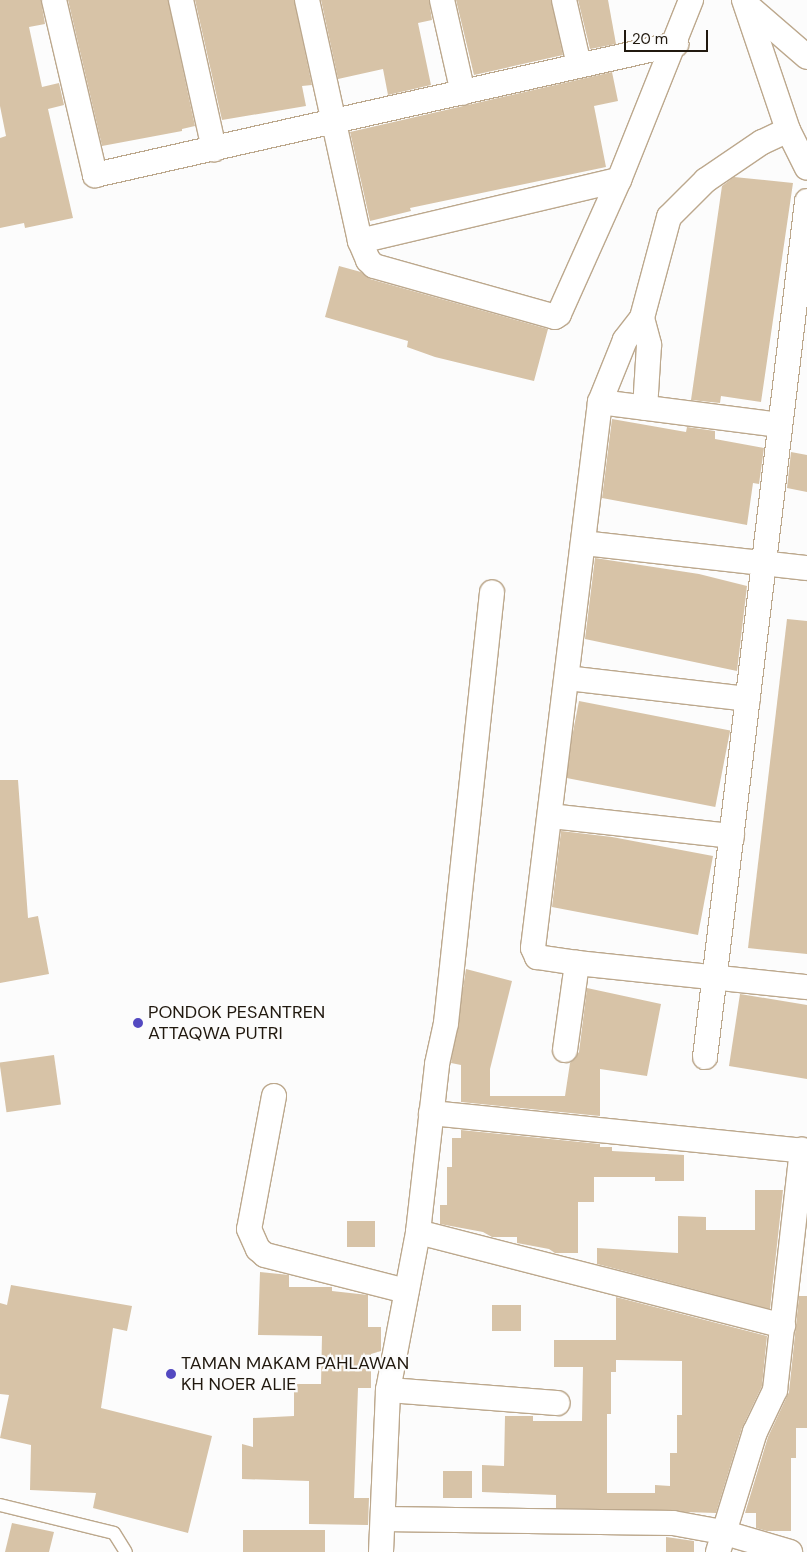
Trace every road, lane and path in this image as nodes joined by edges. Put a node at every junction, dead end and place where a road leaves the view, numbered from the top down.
1 (54, 0) edge
2 (181, 0) edge
3 (307, 0) edge
4 (442, 0) edge
5 (564, 0) edge
6 (691, 0) edge
7 (746, 3) edge
8 (676, 44) junction
9 (807, 57) edge
10 (579, 65) junction
11 (462, 93) junction
12 (333, 121) junction
13 (788, 130) junction
14 (214, 149) junction
15 (807, 168) edge
16 (619, 180) junction
17 (807, 201) edge
18 (360, 241) junction
19 (642, 318) junction
20 (600, 402) junction
21 (645, 408) junction
22 (780, 425) junction
23 (583, 543) junction
24 (764, 563) junction
25 (807, 568) edge
26 (492, 592) dead end
27 (567, 678) junction
28 (748, 699) junction
29 (550, 816) junction
30 (732, 836) junction
31 (578, 963) junction
32 (716, 976) junction
33 (807, 986) edge
34 (564, 1050) dead end
35 (706, 1057) dead end
36 (274, 1096) dead end
37 (431, 1113) junction
38 (804, 1151) edge
39 (418, 1232) junction
40 (406, 1291) junction
41 (783, 1326) junction
42 (388, 1390) junction
43 (558, 1403) dead end
44 (0, 1505) edge
45 (382, 1518) junction
46 (720, 1542) edge
47 (126, 1552) edge
48 (381, 1552) edge
49 (790, 1552) edge

1 - 14 street
2 - 14 street
3 - 12 street
4 - 11 street
5 - 10 street
6 - 8 street
7 - 9 street
7 - 13 street
8 - 10 street
8 - 16 street
10 - 11 street
11 - 12 street
12 - 14 street
12 - 18 street
13 - 15 street
13 - 19 street
16 - 18 street
16 - 18 street
17 - 22 street
19 - 20 street
19 - 21 street
20 - 21 street
20 - 23 street
21 - 22 street
22 - 24 street
23 - 24 street
23 - 27 street
24 - 25 street
24 - 28 street
26 - 37 street
27 - 28 street
27 - 29 street
28 - 30 street
29 - 30 street
29 - 31 street
30 - 32 street
31 - 32 street
31 - 34 street
32 - 33 street
32 - 35 street
36 - 40 street
37 - 38 street
37 - 39 street
38 - 41 street
39 - 40 street
39 - 41 street
40 - 42 street
41 - 46 street
42 - 43 street
42 - 45 street
44 - 47 lane
45 - 46 street
45 - 48 street
46 - 49 street

